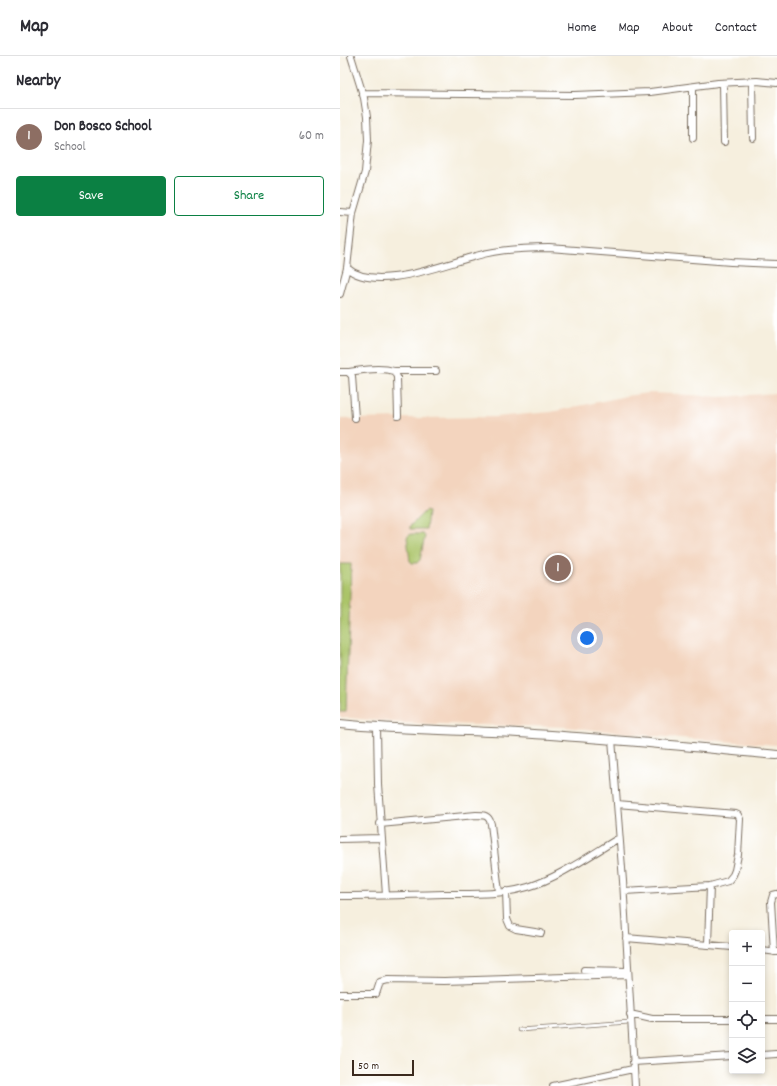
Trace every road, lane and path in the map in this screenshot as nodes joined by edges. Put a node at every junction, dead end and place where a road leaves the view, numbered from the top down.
1 (351, 56) edge
2 (752, 82) junction
3 (723, 83) junction
4 (777, 83) edge
5 (693, 87) junction
6 (362, 93) junction
7 (693, 138) dead end
8 (753, 138) dead end
9 (724, 142) dead end
10 (340, 212) edge
11 (353, 213) junction
12 (777, 264) edge
13 (347, 268) junction
14 (340, 294) edge
15 (394, 371) junction
16 (436, 371) dead end
17 (340, 372) edge
18 (348, 372) junction
19 (398, 416) dead end
20 (355, 418) dead end
21 (340, 724) edge
22 (377, 728) junction
23 (612, 739) junction
24 (777, 755) edge
25 (617, 804) junction
26 (380, 824) junction
27 (381, 838) junction
28 (619, 838) junction
29 (340, 839) edge
30 (710, 886) junction
31 (624, 891) junction
32 (502, 892) junction
33 (777, 894) edge
34 (340, 896) edge
35 (386, 896) junction
36 (541, 933) dead end
37 (626, 938) junction
38 (708, 944) junction
39 (729, 947) edge
40 (765, 950) edge
41 (775, 952) edge
42 (584, 970) dead end
43 (628, 973) junction
44 (340, 994) edge
45 (630, 1014) junction
46 (729, 1019) edge
47 (765, 1019) edge
48 (777, 1020) edge
49 (630, 1022) junction
50 (519, 1030) dead end
51 (776, 1054) dead end
52 (765, 1055) edge
53 (729, 1056) edge
54 (633, 1066) junction
55 (554, 1086) edge
56 (635, 1086) edge

1 - 6 street
2 - 3 street
2 - 4 street
2 - 8 street
3 - 5 street
3 - 9 street
5 - 6 street
5 - 7 street
6 - 11 street
10 - 11 street
11 - 13 street
12 - 13 street
13 - 14 street
15 - 16 street
15 - 18 street
15 - 19 street
17 - 18 street
18 - 20 street
21 - 22 street
22 - 23 street
22 - 26 street
23 - 24 street
23 - 25 street
25 - 28 street
25 - 30 street
26 - 27 street
26 - 32 street
27 - 29 street
27 - 35 street
28 - 31 street
28 - 32 street
30 - 31 street
30 - 38 street
31 - 37 street
32 - 35 street
32 - 36 street
33 - 41 street
34 - 35 street
37 - 38 street
37 - 43 street
38 - 39 street
40 - 41 street
42 - 43 street
43 - 44 street
43 - 45 street
45 - 46 street
45 - 49 street
47 - 48 street
49 - 50 lane
49 - 54 street
51 - 52 street
53 - 54 street
54 - 55 street
54 - 56 street

